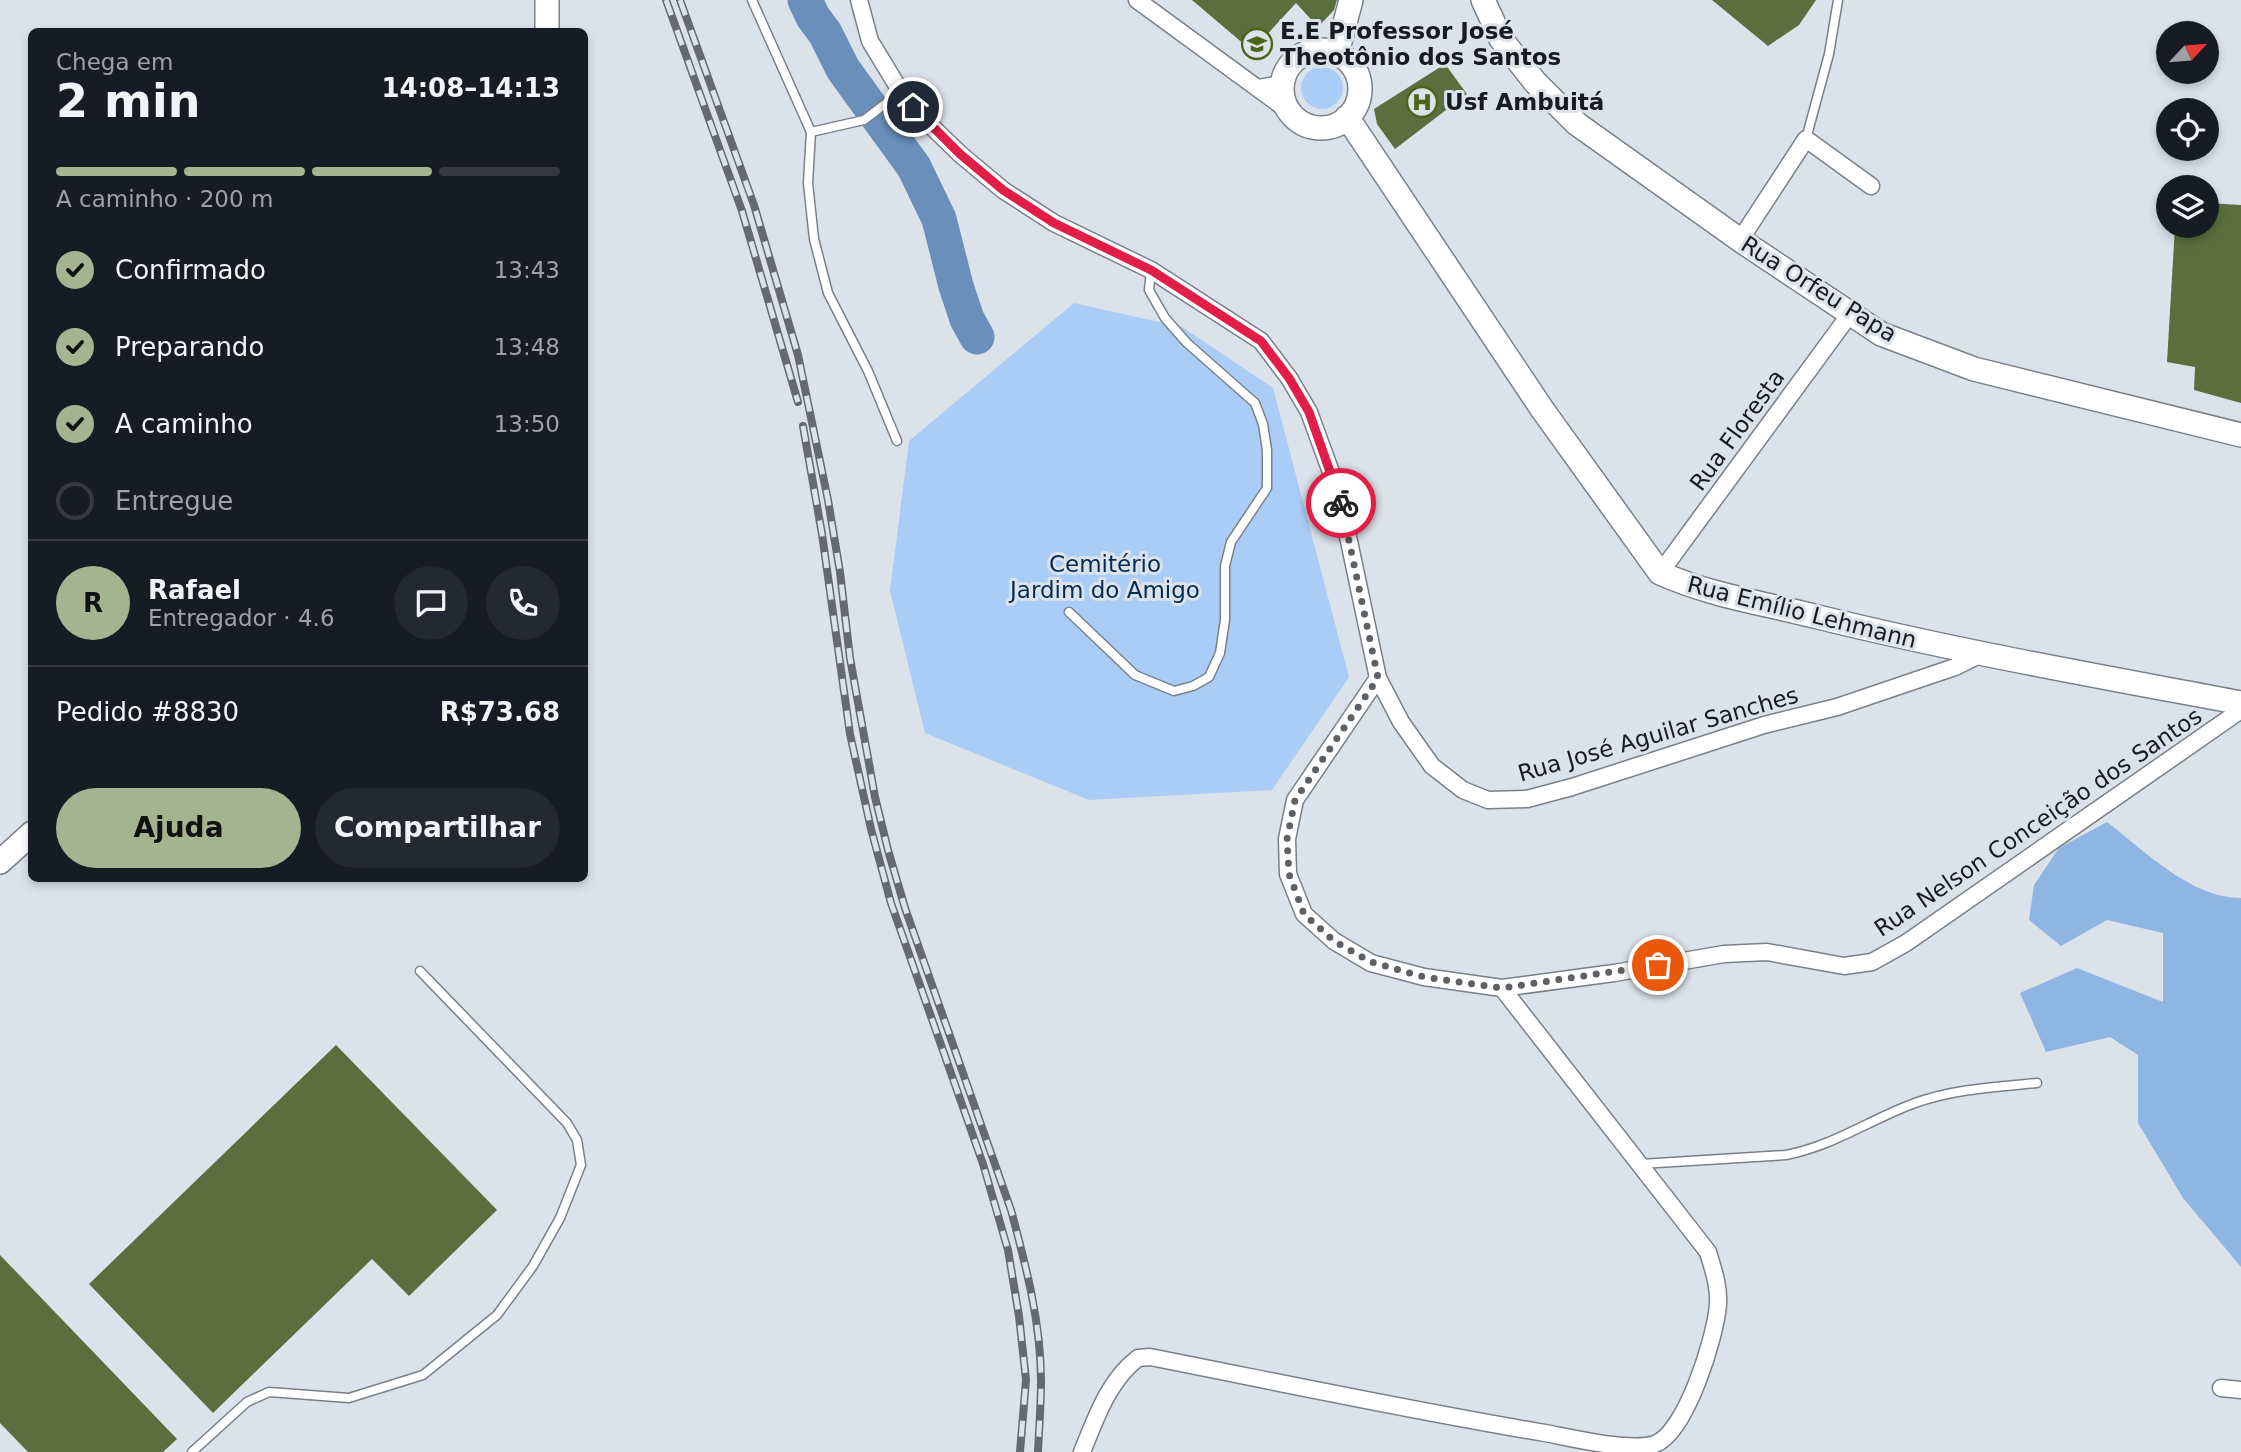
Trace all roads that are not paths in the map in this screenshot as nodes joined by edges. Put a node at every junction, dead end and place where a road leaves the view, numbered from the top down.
1 (547, 0) edge
2 (752, 0) edge
3 (859, 0) edge
4 (1137, 0) edge
5 (1351, 0) edge
6 (1483, 0) edge
7 (1838, 0) edge
8 (547, 28) edge
9 (1337, 53) junction
10 (1282, 84) junction
11 (1258, 88) junction
12 (901, 92) junction
13 (1290, 112) junction
14 (1347, 117) junction
15 (811, 132) junction
16 (1806, 139) junction
17 (1871, 186) dead end
18 (1740, 240) junction
19 (1151, 270) junction
20 (1850, 314) junction
21 (2241, 435) edge
22 (897, 440) dead end
23 (1660, 573) junction
24 (1069, 612) dead end
25 (1980, 653) junction
26 (1378, 678) junction
27 (2241, 703) edge
28 (2241, 710) edge
29 (28, 836) edge
30 (0, 862) edge
31 (420, 971) dead end
32 (1502, 988) junction
33 (2037, 1083) dead end
34 (1641, 1164) junction
35 (2221, 1388) dead end
36 (2241, 1390) edge
37 (1617, 1449) edge
38 (192, 1452) edge
39 (1082, 1452) edge

1 - 8 street
2 - 15 lane
3 - 12 street, Rua José Aguilar Sanches
4 - 11 street
5 - 9 street
6 - 18 street, Rua Orfeu Papa
7 - 16 lane
9 - 10 street
9 - 14 street
10 - 11 street
10 - 13 street
11 - 13 street
12 - 15 lane
12 - 19 street, Rua José Aguilar Sanches
13 - 14 street
14 - 23 street, Rua Emílio Lehmann
15 - 22 lane
16 - 17 street
16 - 18 street
18 - 20 street, Rua Orfeu Papa
19 - 24 lane
19 - 26 street, Rua José Aguilar Sanches
20 - 21 street, Rua Orfeu Papa
20 - 23 street, Rua Floresta
23 - 25 street, Rua Emílio Lehmann
25 - 26 street, Rua José Aguilar Sanches
25 - 27 street, Rua Emílio Lehmann
26 - 32 street, Rua Nelson Conceição dos Santos
28 - 32 street, Rua Nelson Conceição dos Santos
29 - 30 street
31 - 38 lane
32 - 34 street
33 - 34 lane
34 - 37 street
35 - 36 street
37 - 39 street

